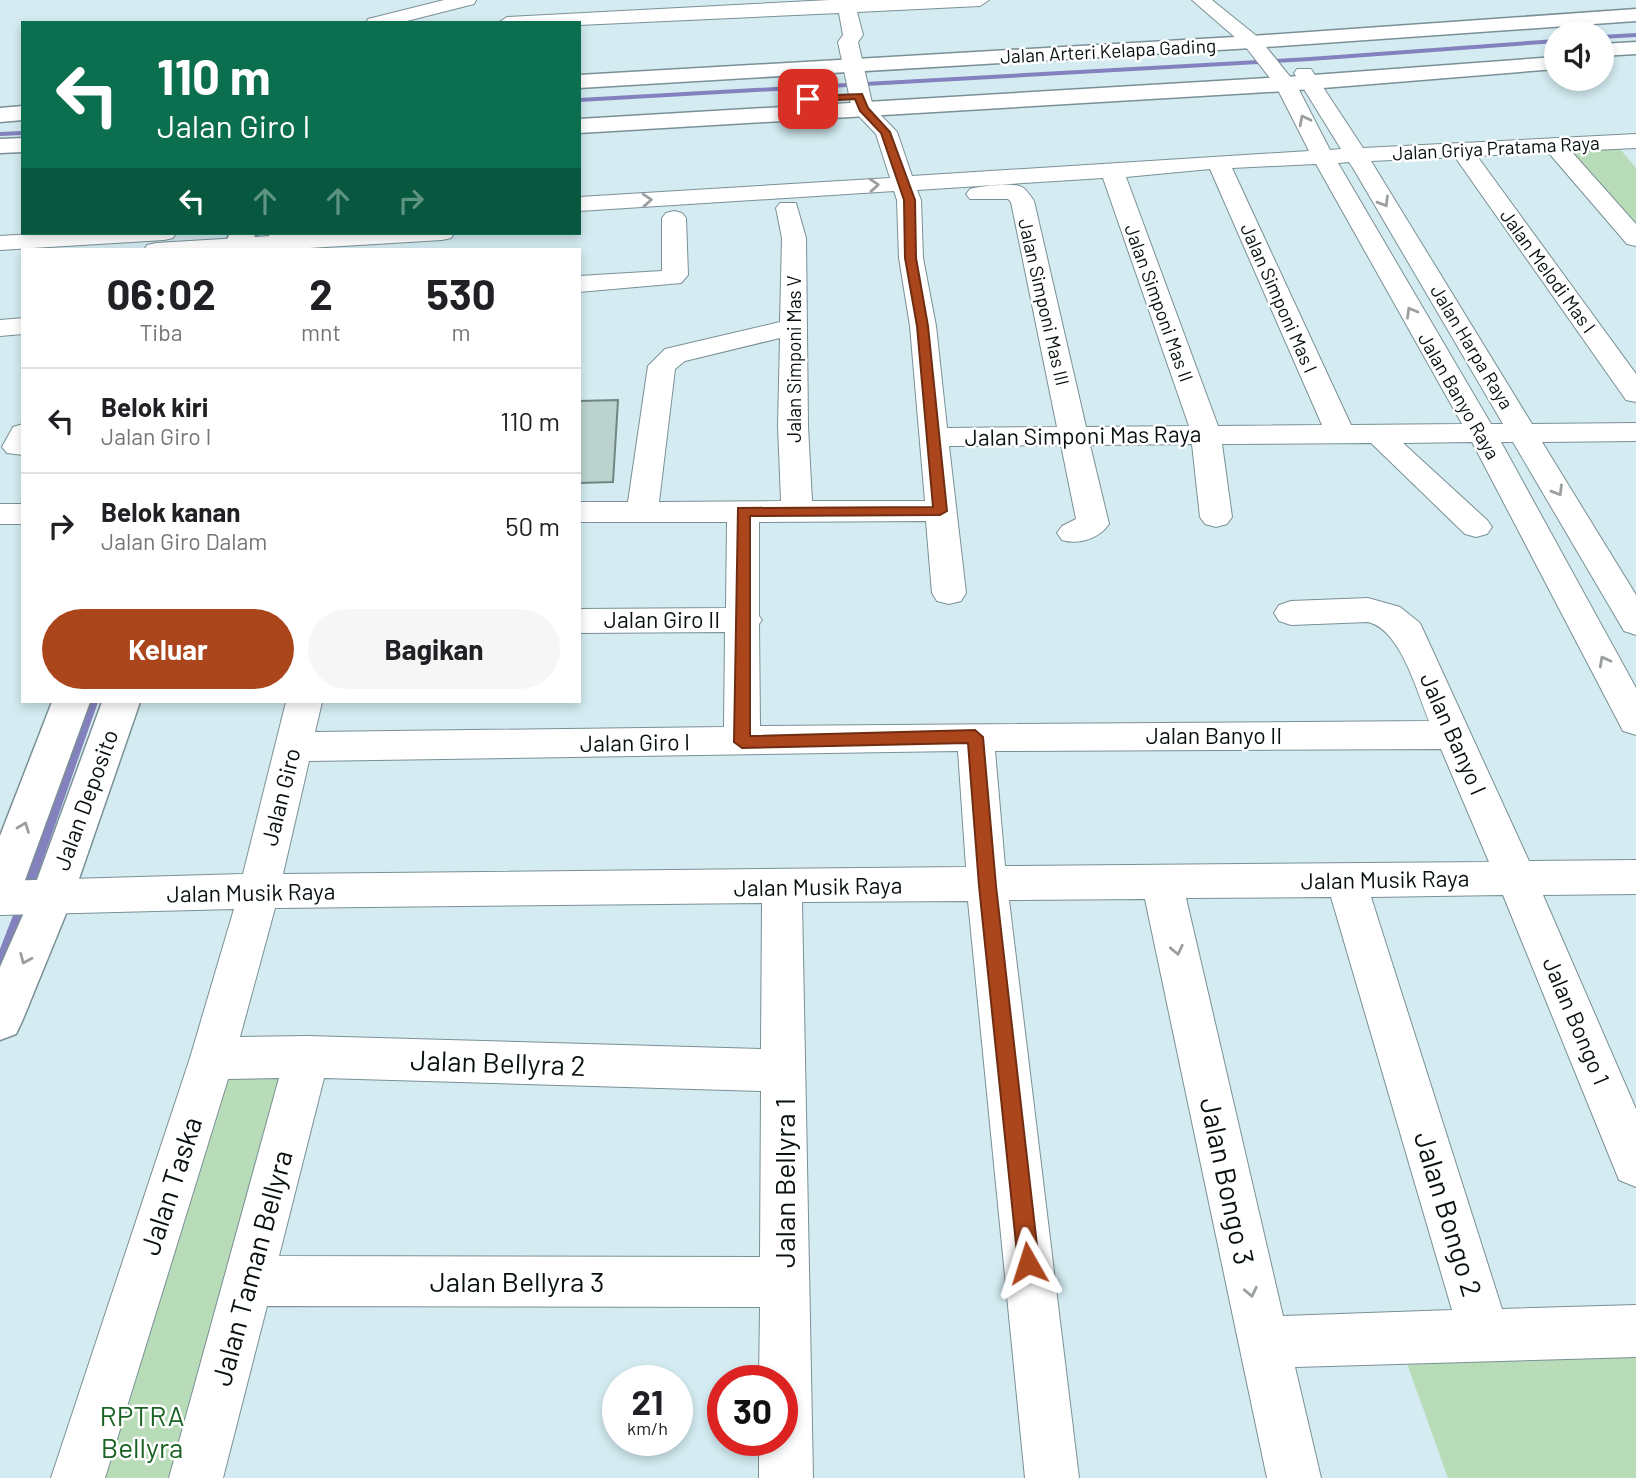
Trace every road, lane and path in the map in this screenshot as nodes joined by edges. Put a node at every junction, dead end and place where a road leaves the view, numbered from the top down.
1 (467, 0) edge
2 (643, 0) edge
3 (980, 0) edge
4 (1201, 0) edge
5 (843, 4) edge
6 (732, 6) edge
7 (1636, 15) edge
8 (568, 20) junction
9 (384, 21) edge
10 (548, 21) edge
11 (1636, 25) edge
12 (1441, 33) junction
13 (1636, 48) edge
14 (1614, 49) edge
15 (1544, 55) edge
16 (1636, 57) edge
17 (1614, 58) edge
18 (1281, 62) junction
19 (1544, 64) edge
20 (1416, 69) junction
21 (581, 82) edge
22 (869, 84) junction
23 (581, 89) edge
24 (21, 113) edge
25 (581, 113) edge
26 (0, 115) edge
27 (21, 122) edge
28 (0, 124) edge
29 (581, 126) edge
30 (21, 145) edge
31 (1554, 145) junction
32 (1633, 145) edge
33 (0, 146) edge
34 (1460, 148) junction
35 (1355, 154) junction
36 (21, 157) edge
37 (1323, 157) junction
38 (0, 158) edge
39 (1218, 162) junction
40 (1112, 171) junction
41 (907, 192) junction
42 (581, 204) edge
43 (788, 208) junction
44 (674, 218) junction
45 (581, 224) edge
46 (131, 235) edge
47 (405, 235) edge
48 (1636, 239) edge
49 (277, 242) edge
50 (0, 243) edge
51 (239, 243) edge
52 (180, 248) edge
53 (21, 260) edge
54 (0, 261) edge
55 (581, 284) edge
56 (21, 326) edge
57 (792, 327) junction
58 (0, 328) edge
59 (1636, 394) edge
60 (1505, 432) junction
61 (1636, 432) edge
62 (1340, 433) junction
63 (1378, 433) junction
64 (1206, 434) junction
65 (932, 437) junction
66 (1075, 437) junction
67 (743, 511) junction
68 (797, 511) junction
69 (940, 511) junction
70 (581, 512) edge
71 (642, 512) junction
72 (0, 514) edge
73 (21, 514) edge
74 (1216, 517) dead end
75 (1476, 527) dead end
76 (1083, 528) dead end
77 (949, 593) dead end
78 (1292, 613) dead end
79 (745, 620) junction
80 (581, 621) edge
81 (1636, 623) edge
82 (71, 703) edge
83 (120, 703) edge
84 (304, 703) edge
85 (1636, 721) edge
86 (1453, 736) junction
87 (975, 737) junction
88 (742, 742) junction
89 (294, 747) junction
90 (1636, 877) edge
91 (1516, 878) junction
92 (1346, 881) junction
93 (1162, 883) junction
94 (988, 886) junction
95 (782, 888) junction
96 (259, 891) junction
97 (20, 897) edge
98 (0, 1019) edge
99 (307, 1057) junction
100 (212, 1058) junction
101 (785, 1071) junction
102 (1636, 1164) edge
103 (248, 1281) junction
104 (785, 1282) junction
105 (1636, 1331) edge
106 (1485, 1335) junction
107 (1262, 1342) junction
108 (78, 1478) edge
109 (196, 1478) edge
110 (786, 1478) edge
111 (1052, 1478) edge
112 (1294, 1478) edge

1 - 9 street
2 - 8 street
3 - 5 street
4 - 18 street
5 - 6 street
5 - 22 street
6 - 8 street
7 - 12 street, Jalan Arteri Kelapa Gading
8 - 10 street
11 - 12 street, Jalan Arteri Kelapa Gading
12 - 18 street, Jalan Arteri Kelapa Gading
13 - 14 street
15 - 20 street, Jalan Arteri Kelapa Gading
16 - 17 street
18 - 20 street, Jalan Arteri Kelapa Gading
18 - 22 street, Jalan Arteri Kelapa Gading
18 - 22 street, Jalan Arteri Kelapa Gading
18 - 35 street, Jalan Harpa Raya
37 -> 18 street, Jalan Banyo Raya
19 - 20 street, Jalan Arteri Kelapa Gading
21 - 22 street, Jalan Arteri Kelapa Gading
22 - 23 street, Jalan Arteri Kelapa Gading
22 - 25 street, Jalan Arteri Kelapa Gading
22 - 29 street, Jalan Arteri Kelapa Gading
22 - 41 street
24 - 26 street
27 - 28 street
30 - 33 street
31 - 32 street, Jalan Griya Pratama Raya
31 - 34 street, Jalan Griya Pratama Raya
31 - 48 street
34 - 35 street, Jalan Griya Pratama Raya
34 - 59 street, Jalan Melodi Mas I
35 - 37 street, Jalan Griya Pratama Raya
35 -> 60 street, Jalan Harpa Raya
36 - 38 street
37 - 39 street, Jalan Griya Pratama Raya
60 -> 37 street, Jalan Banyo Raya
39 - 40 street, Jalan Griya Pratama Raya
39 - 62 street, Jalan Simponi Mas I
40 - 41 street, Jalan Griya Pratama Raya
40 - 64 street, Jalan Simponi Mas II
42 -> 41 street
41 - 43 street
41 - 65 street
41 - 66 street, Jalan Simponi Mas III
43 - 44 street
43 - 57 street, Jalan Simponi Mas V
44 - 45 street
44 - 55 street
46 - 50 street
47 - 49 street
49 - 51 street
51 - 52 street
53 - 54 street
56 - 58 street
57 - 68 street, Jalan Simponi Mas V
57 - 71 street
60 - 61 street, Jalan Simponi Mas Raya
60 - 63 street, Jalan Simponi Mas Raya
60 -> 81 street, Jalan Harpa Raya
85 -> 60 street, Jalan Banyo Raya
62 - 63 street, Jalan Simponi Mas Raya
62 - 64 street, Jalan Simponi Mas Raya
63 - 75 street
64 - 66 street, Jalan Simponi Mas Raya
64 - 74 street, Jalan Simponi Mas II
65 - 66 street, Jalan Simponi Mas Raya
65 - 69 street, Jalan Simponi Mas Raya
66 - 76 street
67 - 68 street
67 - 71 street
67 - 79 street
68 - 69 street
69 - 77 street, Jalan Simponi Mas Raya
70 - 71 street
72 - 73 street
78 - 86 street, Jalan Banyo I
79 - 80 street, Jalan Giro II
79 - 88 street
97 -> 82 street
83 - 97 street, Jalan Deposito
84 - 89 street, Jalan Giro
86 - 87 street, Jalan Banyo II
86 - 91 street, Jalan Banyo I
87 - 88 street, Jalan Giro I
87 - 94 street
88 - 89 street, Jalan Giro I
89 - 96 street, Jalan Giro
90 - 91 street, Jalan Musik Raya
91 - 92 street, Jalan Musik Raya
91 - 102 street, Jalan Bongo 1
92 - 93 street, Jalan Musik Raya
92 - 106 street, Jalan Bongo 2
93 - 94 street, Jalan Musik Raya
93 -> 107 street, Jalan Bongo 3
94 - 95 street, Jalan Musik Raya
94 - 111 street
95 - 96 street, Jalan Musik Raya
95 - 101 street, Jalan Bellyra 1
96 - 97 street, Jalan Musik Raya
96 - 100 street, Jalan Taska
97 -> 98 street
99 - 100 street, Jalan Bellyra 2
99 - 101 street, Jalan Bellyra 2
99 - 103 street, Jalan Taman Bellyra
100 - 108 street, Jalan Taska
101 - 104 street, Jalan Bellyra 1
103 - 104 street, Jalan Bellyra 3
103 - 109 street, Jalan Taman Bellyra
104 - 110 street, Jalan Bellyra 1
105 - 106 street
106 - 107 street
107 - 112 street, Jalan Bongo 3

